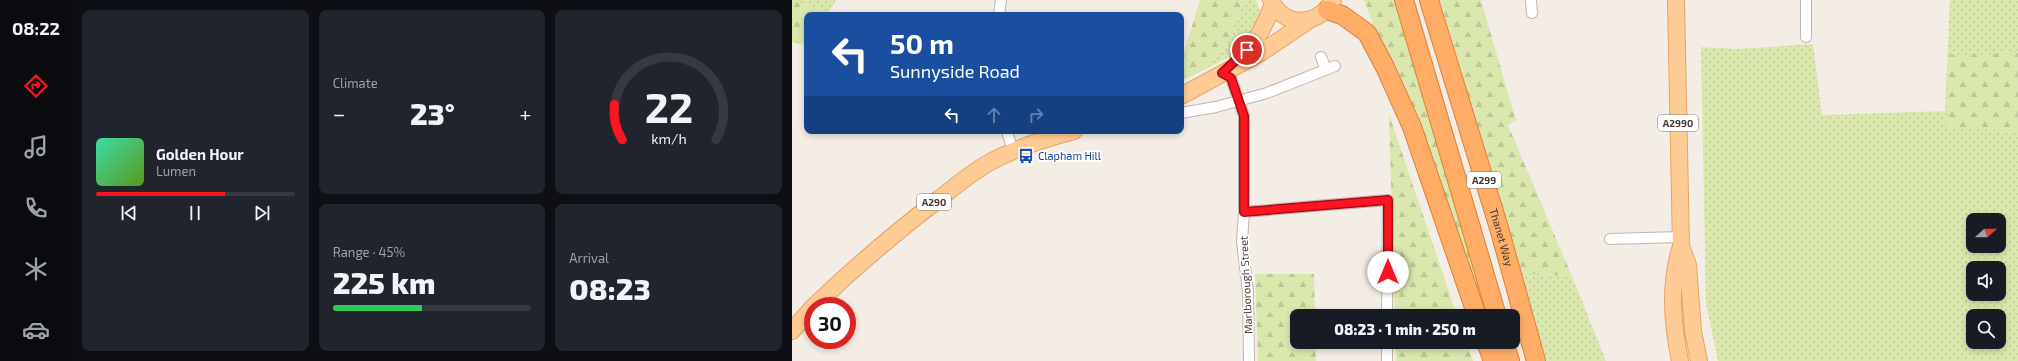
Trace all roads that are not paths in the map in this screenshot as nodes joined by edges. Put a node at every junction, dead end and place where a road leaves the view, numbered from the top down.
1 (1001, 0) edge
2 (1404, 0) edge
3 (1428, 0) edge
4 (1531, 0) edge
5 (1676, 0) edge
6 (1806, 0) edge
7 (1272, 2) edge
8 (1330, 5) edge
9 (999, 12) edge
10 (1532, 13) dead end
11 (1308, 21) junction
12 (1806, 37) dead end
13 (1321, 57) dead end
14 (1226, 70) junction
15 (1184, 94) edge
16 (1240, 100) junction
17 (1184, 112) edge
18 (1008, 134) edge
19 (1063, 134) edge
20 (1013, 152) junction
21 (1244, 212) junction
22 (1610, 239) dead end
23 (1681, 241) junction
24 (824, 297) edge
25 (1387, 309) edge
26 (1475, 309) edge
27 (1495, 309) edge
28 (804, 317) edge
29 (792, 331) edge
30 (1387, 349) edge
31 (1489, 349) edge
32 (1506, 349) edge
33 (1249, 361) edge
34 (1387, 361) edge
35 (1493, 361) edge
36 (1510, 361) edge
37 (1536, 361) edge
38 (1680, 361) edge
39 (1699, 361) edge

1 - 9 street
2 - 27 highway, A299
3 - 37 highway, Thanet Way / A299
4 - 10 street
5 - 23 main road, A2990
6 - 12 street
7 - 11 main road
7 - 14 main road
8 - 11 main road
8 - 26 highway
11 - 14 main road
13 - 16 street
14 - 15 main road
14 - 16 street, Marlborough Street
16 - 17 street
16 - 21 street, Marlborough Street
18 - 20 street
19 - 20 main road, A290
20 - 24 main road, A290
21 - 25 street
21 - 33 street, Marlborough Street
22 - 23 street
23 - 38 main road, A2990
23 - 39 main road, A2990
28 - 29 main road, A290
30 - 34 street
31 - 35 highway
32 - 36 highway

